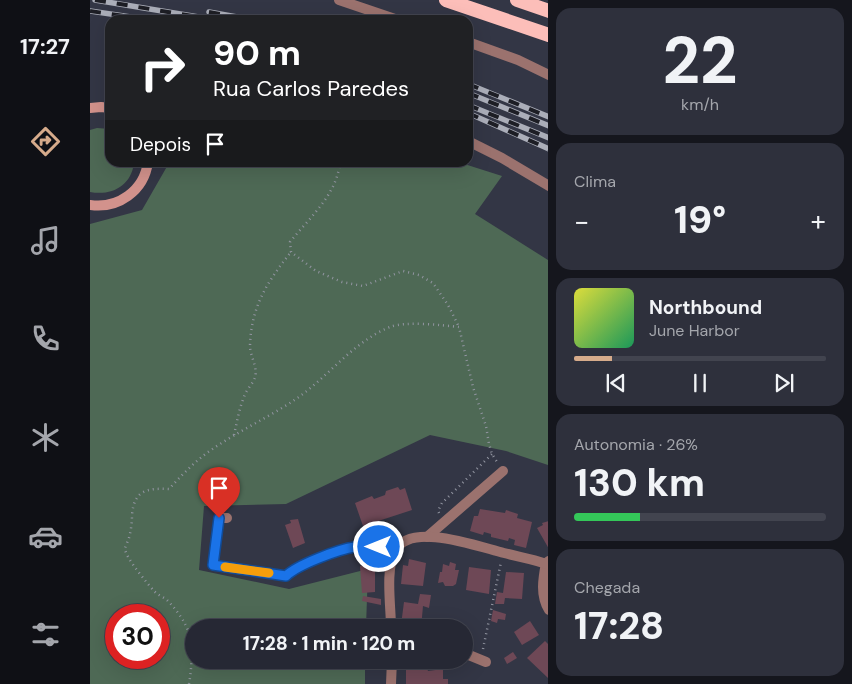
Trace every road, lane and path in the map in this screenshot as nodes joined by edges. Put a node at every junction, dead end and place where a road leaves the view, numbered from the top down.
1 (339, 0) edge
2 (446, 0) edge
3 (517, 0) edge
4 (548, 11) edge
5 (383, 15) edge
6 (548, 35) edge
7 (473, 44) edge
8 (548, 75) edge
9 (105, 107) edge
10 (90, 108) edge
11 (473, 144) edge
12 (147, 167) edge
13 (340, 167) edge
14 (548, 186) edge
15 (90, 205) edge
16 (291, 252) junction
17 (459, 327) junction
18 (234, 436) junction
19 (492, 454) junction
20 (503, 471) joint
21 (227, 518) dead end
22 (444, 523) junction
23 (427, 537) junction
24 (395, 549) junction
25 (503, 553) junction
26 (547, 563) edge
27 (548, 610) edge
28 (391, 619) edge
29 (483, 649) dead end
30 (473, 657) edge
31 (486, 662) dead end
32 (392, 669) edge
33 (189, 684) edge
34 (391, 684) edge

1 - 5 street
2 - 6 highway
3 - 4 highway
7 - 8 street
9 - 10 main road
11 - 14 street
12 - 15 main road
13 - 16 path
16 - 17 path
16 - 18 path
17 - 18 path
17 - 19 path
18 - 33 path
19 - 20 path
19 - 22 path
20 - 22 street
21 - 24 street
22 - 23 street
23 - 24 street
23 - 25 street
24 - 28 street
25 - 26 street
25 - 29 path
26 - 27 street
30 - 31 street
32 - 34 street

